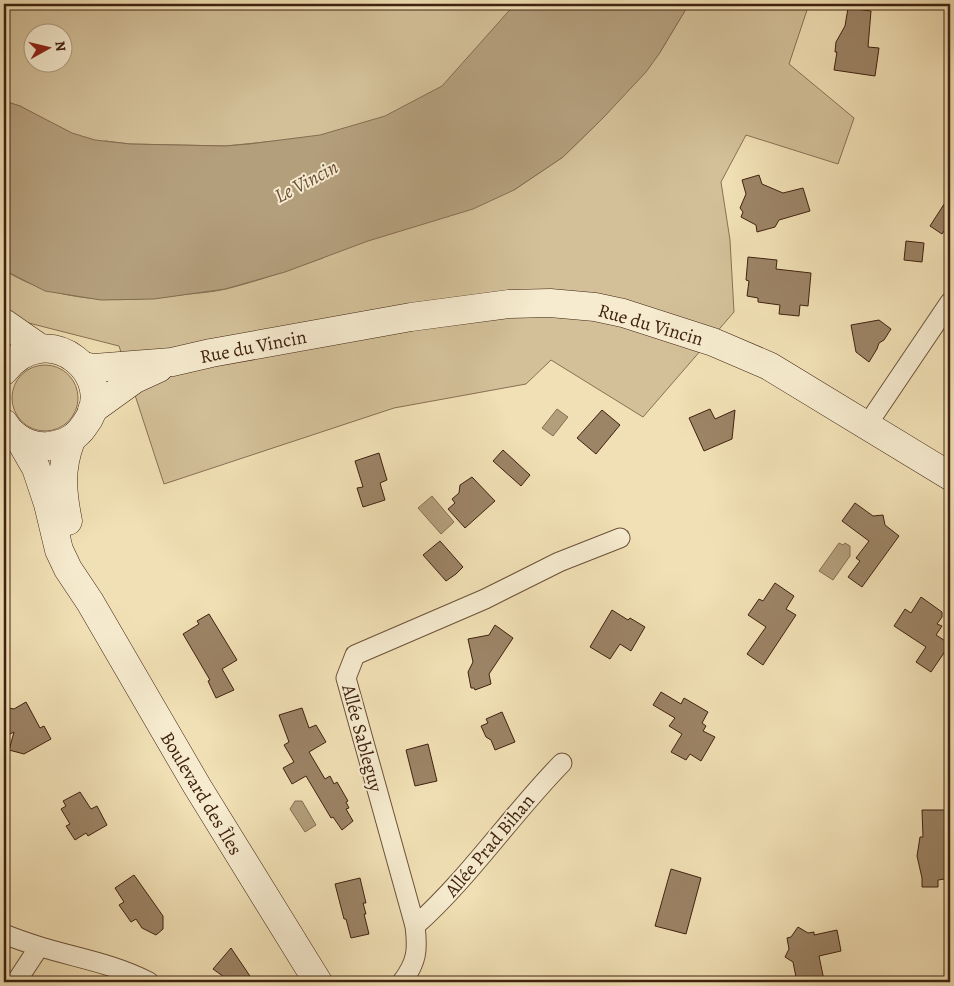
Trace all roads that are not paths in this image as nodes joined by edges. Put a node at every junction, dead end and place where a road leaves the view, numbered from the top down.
1 (950, 302) edge
2 (4, 323) edge
3 (40, 348) junction
4 (172, 362) junction
5 (82, 366) junction
6 (4, 371) edge
7 (92, 410) junction
8 (867, 425) junction
9 (9, 430) edge
10 (71, 440) junction
11 (950, 476) edge
12 (620, 538) dead end
13 (90, 602) junction
14 (562, 763) dead end
15 (415, 926) junction
16 (4, 934) edge
17 (39, 947) junction
18 (16, 982) edge
19 (148, 982) edge
20 (318, 982) edge
21 (402, 982) edge

1 - 8 street
2 - 3 main road
3 - 5 main road
3 - 6 main road
4 - 5 main road, Rue du Vincin
4 - 7 main road, Rue du Vincin
4 - 8 main road, Rue du Vincin
5 - 7 main road
7 - 10 main road
8 - 11 main road, Rue du Vincin
9 - 10 main road
9 - 13 main road, Boulevard des Îles
10 - 13 main road, Boulevard des Îles
12 - 15 street, Allée Sableguy
13 - 20 main road, Boulevard des Îles
14 - 15 street, Allée Prad Bihan
15 - 21 street, Allée Sableguy
16 - 17 street
17 - 18 street
17 - 19 street

